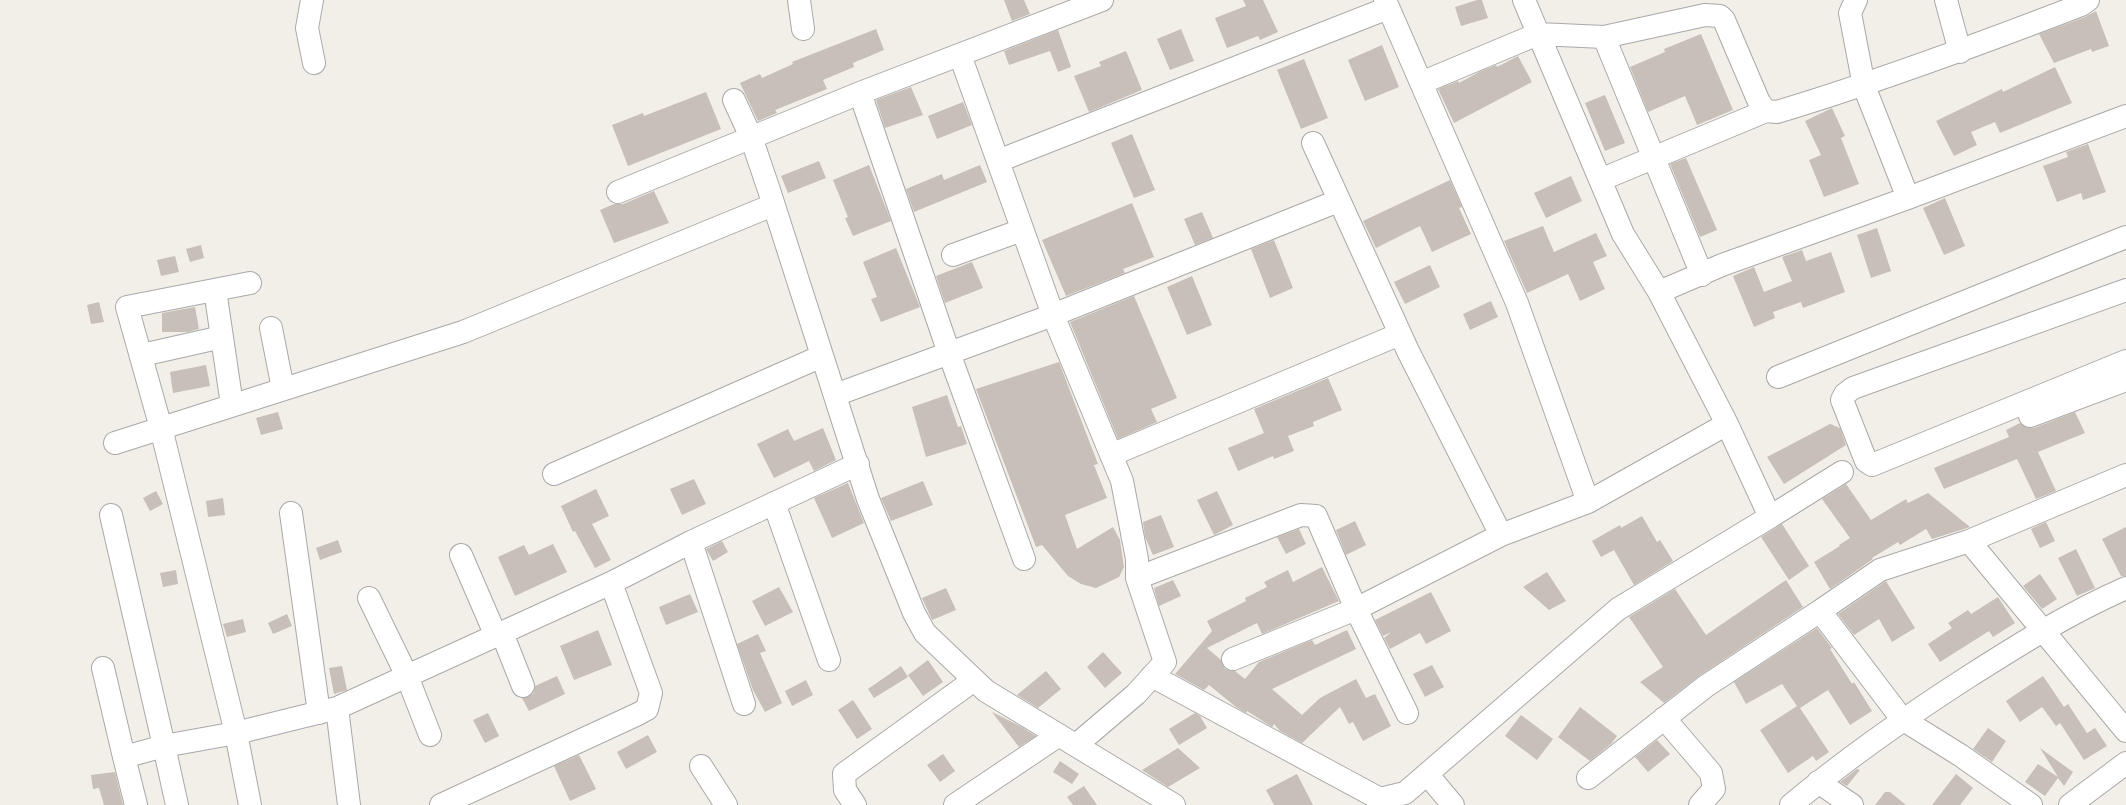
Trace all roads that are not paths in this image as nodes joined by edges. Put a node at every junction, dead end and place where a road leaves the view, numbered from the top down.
1 (312, 0) edge
2 (798, 0) edge
3 (1102, 0) edge
4 (1524, 0) edge
5 (1856, 0) edge
6 (1946, 0) edge
7 (2088, 0) edge
8 (1386, 4) edge
9 (803, 29) dead end
10 (1538, 34) junction
11 (1604, 37) junction
12 (1960, 52) junction
13 (960, 55) junction
14 (314, 63) dead end
15 (1421, 83) junction
16 (1864, 86) junction
17 (860, 93) junction
18 (734, 100) dead end
19 (1766, 111) junction
20 (2126, 116) edge
21 (751, 138) junction
22 (1313, 143) dead end
23 (1654, 158) junction
24 (998, 161) junction
25 (1600, 180) junction
26 (618, 192) dead end
27 (1908, 198) junction
28 (1338, 201) junction
29 (773, 205) junction
30 (1022, 230) junction
31 (2126, 237) edge
32 (953, 255) dead end
33 (1702, 275) junction
34 (250, 282) dead end
35 (215, 290) junction
36 (2126, 290) edge
37 (1660, 292) junction
38 (1053, 316) junction
39 (271, 328) dead end
40 (1400, 334) junction
41 (222, 337) junction
42 (949, 353) junction
43 (142, 355) junction
44 (822, 356) junction
45 (2126, 361) edge
46 (1778, 377) dead end
47 (2126, 380) edge
48 (283, 389) junction
49 (835, 396) junction
50 (232, 405) junction
51 (1726, 424) junction
52 (161, 428) junction
53 (115, 443) dead end
54 (1930, 454) dead end
55 (1111, 456) junction
56 (858, 464) junction
57 (1842, 472) dead end
58 (554, 474) dead end
59 (2126, 475) edge
60 (1588, 502) junction
61 (774, 503) junction
62 (291, 513) dead end
63 (111, 516) dead end
64 (1770, 517) junction
65 (1501, 535) junction
66 (1969, 541) junction
67 (691, 542) junction
68 (461, 555) dead end
69 (1024, 559) dead end
70 (1137, 578) junction
71 (611, 583) junction
72 (2126, 588) edge
73 (369, 598) dead end
74 (1356, 609) junction
75 (1820, 611) junction
76 (2041, 630) junction
77 (499, 634) junction
78 (1233, 659) dead end
79 (829, 660) dead end
80 (103, 668) dead end
81 (407, 676) junction
82 (1152, 676) junction
83 (974, 680) junction
84 (523, 686) dead end
85 (744, 704) dead end
86 (328, 710) junction
87 (1407, 713) dead end
88 (1664, 718) junction
89 (1902, 719) junction
90 (2126, 731) edge
91 (236, 733) junction
92 (430, 735) dead end
93 (1059, 736) junction
94 (164, 746) junction
95 (1078, 746) junction
96 (124, 757) junction
97 (2126, 763) edge
98 (701, 766) dead end
99 (1427, 774) junction
100 (1588, 778) dead end
101 (1818, 782) junction
102 (1158, 801) edge
103 (136, 805) edge
104 (177, 805) edge
105 (250, 805) edge
106 (350, 805) edge
107 (441, 805) edge
108 (726, 805) edge
109 (855, 805) edge
110 (955, 805) edge
111 (1453, 805) edge
112 (1700, 805) edge
113 (1791, 805) edge
114 (1852, 805) edge
115 (2031, 805) edge
116 (2070, 805) edge

1 - 14 street
2 - 9 street
3 - 13 street
4 - 10 street
5 - 16 street
6 - 12 street
7 - 12 street
8 - 15 street
8 - 24 street
10 - 11 street
10 - 15 street
10 - 25 street
11 - 19 street
11 - 23 street
12 - 16 street
13 - 17 street
13 - 24 street
15 - 60 street
16 - 19 street
16 - 27 street
17 - 21 street
17 - 42 street
18 - 21 street
19 - 23 street
20 - 27 street
21 - 26 street
21 - 29 street
22 - 28 street
23 - 25 street
23 - 33 street
24 - 30 street
25 - 37 street
27 - 33 street
28 - 38 street
28 - 40 street
29 - 44 street
29 - 48 street
30 - 32 street
30 - 38 street
31 - 46 street
33 - 37 street
34 - 35 street
35 - 41 street
35 - 43 street
36 - 45 street
37 - 51 street
38 - 42 street
38 - 55 street
39 - 48 street
40 - 55 street
40 - 65 street
41 - 43 street
41 - 50 street
42 - 49 street
42 - 69 street
43 - 52 street
44 - 49 street
44 - 58 street
47 - 54 street
48 - 50 street
49 - 56 street
50 - 52 street
51 - 60 street
51 - 64 street
52 - 53 street
52 - 91 street
55 - 70 street
56 - 61 street
56 - 83 street
57 - 64 street
59 - 66 street
60 - 65 street
61 - 67 street
61 - 79 street
62 - 86 street
63 - 94 street
64 - 99 street
65 - 74 street
66 - 75 street
66 - 76 street
67 - 71 street
67 - 85 street
68 - 77 street
70 - 74 street
70 - 82 street
71 - 77 street
71 - 107 street
72 - 76 street
73 - 81 street
74 - 78 street
74 - 87 street
75 - 88 street
75 - 89 street
76 - 89 street
76 - 90 street
77 - 81 street
77 - 84 street
80 - 96 street
81 - 86 street
81 - 92 street
82 - 95 street
82 - 99 street
83 - 93 street
83 - 109 street
86 - 91 street
86 - 106 street
88 - 100 street
88 - 112 street
89 - 101 street
89 - 115 street
91 - 94 street
91 - 105 street
93 - 95 street
93 - 110 street
94 - 96 street
94 - 104 street
95 - 102 street
96 - 103 street
97 - 116 street
98 - 108 street
99 - 111 street
101 - 113 street
101 - 114 street

